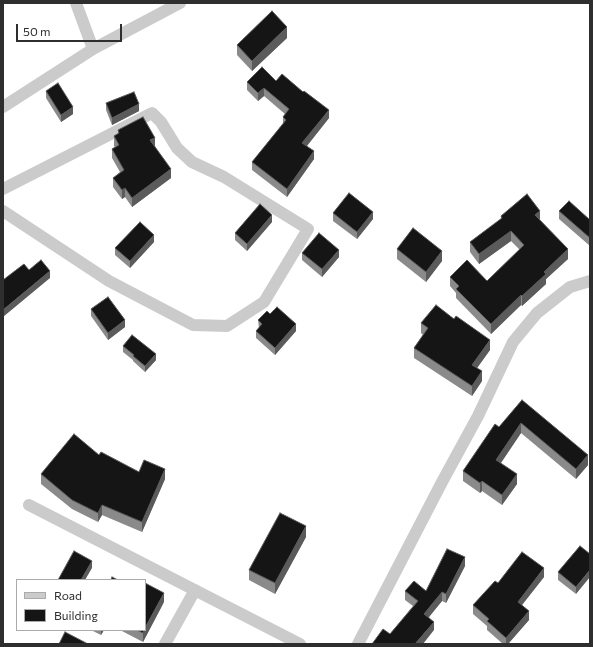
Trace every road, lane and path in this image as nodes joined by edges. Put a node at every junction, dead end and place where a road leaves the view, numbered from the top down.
1 (76, 3) edge
2 (180, 3) edge
3 (93, 49) junction
4 (3, 107) edge
5 (3, 189) edge
6 (3, 211) edge
7 (590, 281) edge
8 (29, 504) dead end
9 (195, 590) junction
10 (165, 644) edge
11 (300, 644) edge
12 (358, 644) edge

1 - 3 street
2 - 3 street
3 - 4 street
5 - 6 street
7 - 12 street
8 - 9 street
9 - 10 street
9 - 11 street

